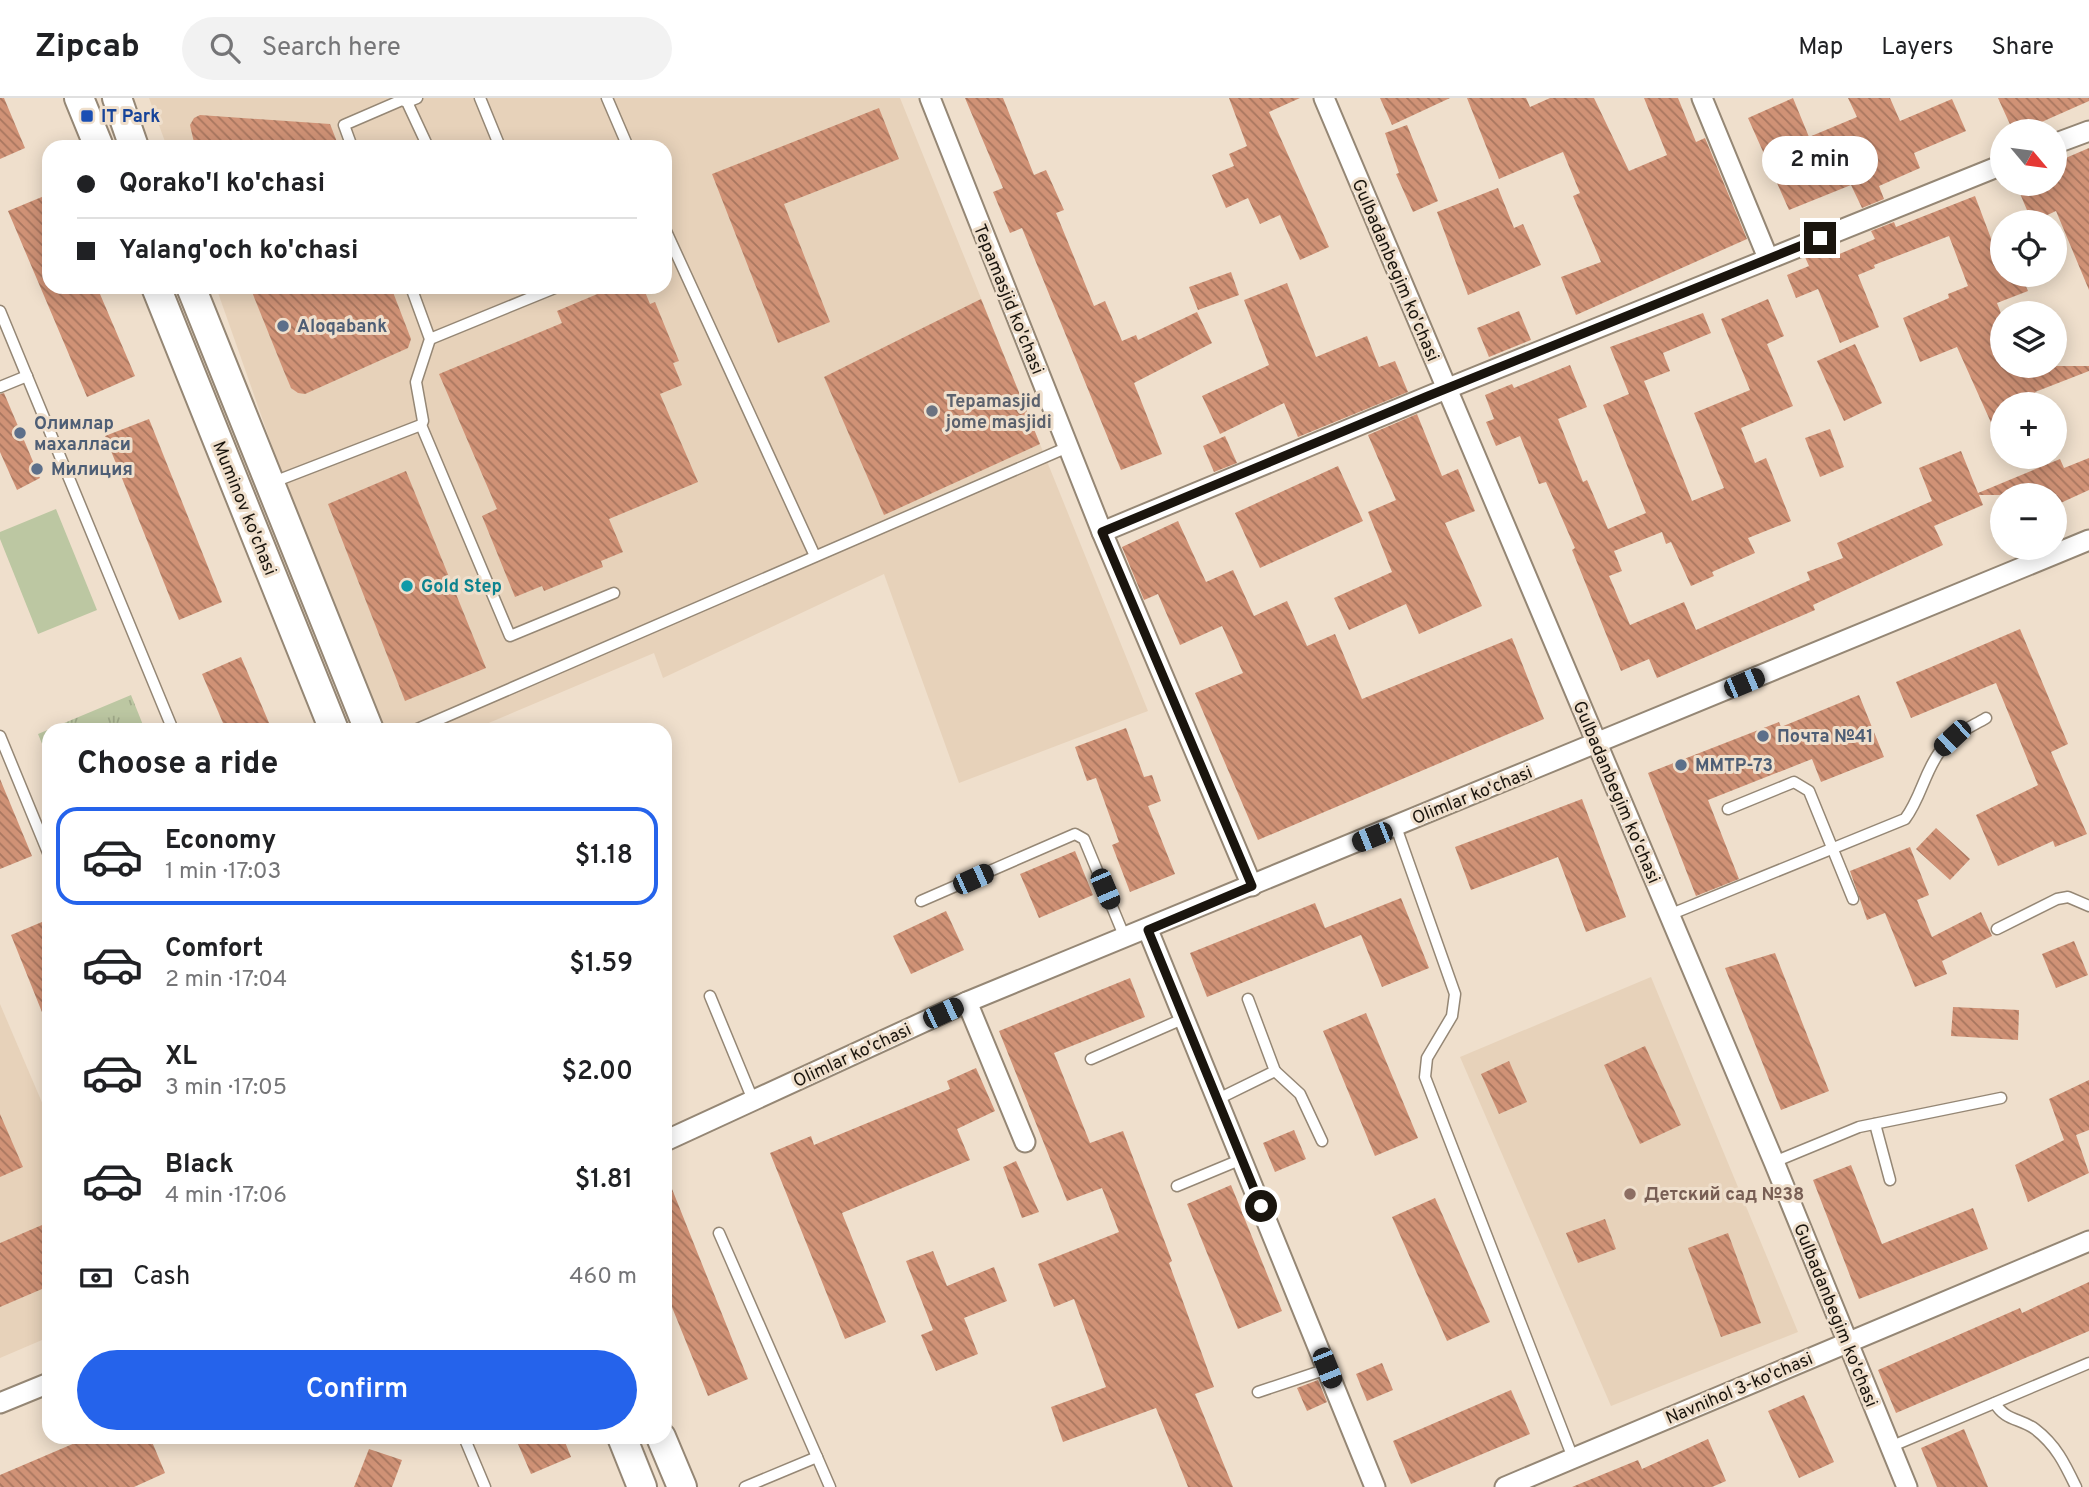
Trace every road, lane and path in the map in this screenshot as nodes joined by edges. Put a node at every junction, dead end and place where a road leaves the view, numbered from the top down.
1 (79, 98) edge
2 (117, 98) edge
3 (480, 98) edge
4 (607, 98) edge
5 (930, 98) edge
6 (1324, 98) edge
7 (1702, 98) edge
8 (412, 100) edge
9 (2089, 131) edge
10 (2067, 139) edge
11 (96, 140) edge
12 (132, 140) edge
13 (349, 140) edge
14 (426, 140) edge
15 (497, 140) edge
16 (625, 140) edge
17 (1990, 170) edge
18 (672, 244) edge
19 (1768, 258) junction
20 (159, 294) edge
21 (194, 294) edge
22 (414, 294) edge
23 (540, 294) edge
24 (0, 311) edge
25 (430, 339) junction
26 (27, 376) junction
27 (0, 387) edge
28 (1446, 389) junction
29 (421, 425) junction
30 (1068, 447) junction
31 (271, 484) junction
32 (1102, 532) junction
33 (2089, 540) edge
34 (815, 556) junction
35 (614, 593) dead end
36 (1986, 718) dead end
37 (170, 723) edge
38 (331, 723) edge
39 (366, 723) edge
40 (431, 723) edge
41 (0, 736) edge
42 (1596, 744) junction
43 (1728, 809) dead end
44 (1396, 827) junction
45 (42, 838) edge
46 (1834, 848) junction
47 (1252, 886) junction
48 (1853, 899) dead end
49 (922, 901) dead end
50 (2089, 906) edge
51 (1669, 915) junction
52 (1997, 929) dead end
53 (1148, 930) junction
54 (1125, 939) junction
55 (710, 996) dead end
56 (1248, 999) dead end
57 (967, 1002) junction
58 (1185, 1018) junction
59 (1091, 1059) dead end
60 (1275, 1071) junction
61 (2001, 1098) dead end
62 (1218, 1099) junction
63 (754, 1100) junction
64 (1875, 1124) junction
65 (672, 1137) edge
66 (1322, 1141) dead end
67 (1025, 1142) dead end
68 (1242, 1159) junction
69 (1774, 1162) junction
70 (1890, 1180) dead end
71 (1177, 1186) dead end
72 (719, 1233) dead end
73 (2089, 1241) edge
74 (1846, 1343) junction
75 (2089, 1363) edge
76 (1327, 1368) junction
77 (42, 1386) edge
78 (1258, 1392) dead end
79 (1994, 1403) junction
80 (0, 1404) edge
81 (467, 1444) edge
82 (625, 1444) edge
83 (664, 1444) edge
84 (1890, 1447) junction
85 (817, 1457) junction
86 (1573, 1458) junction
87 (483, 1485) edge
88 (642, 1487) edge
89 (682, 1487) edge
90 (745, 1487) edge
91 (830, 1487) edge
92 (1376, 1487) edge
93 (1505, 1487) edge
94 (1907, 1487) edge
95 (2076, 1487) edge

1 - 11 main road
2 - 12 main road
3 - 15 lane
4 - 16 lane
5 - 30 street, Tepamasjid ko'chasi
6 - 28 street, Gulbadanbegim ko'chasi
7 - 19 street
8 - 13 lane
8 - 14 lane
9 - 10 street
17 - 19 street
18 - 34 lane
19 - 28 street
20 - 38 main road, Muminov ko'chasi
21 - 31 main road, Muminov ko'chasi
22 - 25 lane
23 - 25 lane
24 - 26 lane
25 - 29 lane
26 - 27 lane
26 - 37 lane
28 - 32 street
28 - 42 street, Gulbadanbegim ko'chasi
29 - 31 lane
29 - 35 lane
30 - 32 street, Tepamasjid ko'chasi
30 - 34 lane
31 - 39 main road, Muminov ko'chasi
32 - 47 street, Tepamasjid ko'chasi
33 - 42 street, Olimlar ko'chasi
34 - 40 lane
36 - 46 lane
41 - 45 lane
42 - 44 street, Olimlar ko'chasi
42 - 51 street, Gulbadanbegim ko'chasi
43 - 46 lane
44 - 47 street, Olimlar ko'chasi
44 - 86 lane
46 - 48 lane
46 - 51 lane
47 - 53 street, Olimlar ko'chasi
49 - 54 lane
50 - 52 lane
51 - 69 street, Gulbadanbegim ko'chasi
53 - 54 street, Olimlar ko'chasi
53 - 58 street
54 - 57 street, Olimlar ko'chasi
55 - 63 lane
56 - 60 lane
57 - 63 street, Olimlar ko'chasi
57 - 67 street
58 - 59 lane
58 - 62 street
60 - 62 lane
60 - 66 lane
61 - 64 lane
62 - 68 street
63 - 65 street, Olimlar ko'chasi
64 - 69 lane
64 - 70 lane
68 - 71 lane
68 - 76 street
69 - 74 street, Gulbadanbegim ko'chasi
72 - 85 lane
73 - 74 street, Navnihol 3-ko'chasi
74 - 84 street, Gulbadanbegim ko'chasi
74 - 86 street, Navnihol 3-ko'chasi
75 - 79 lane
76 - 78 lane
76 - 92 street
77 - 80 street
79 - 84 lane
79 - 95 lane
81 - 87 lane
82 - 88 main road
83 - 89 main road
84 - 94 street, Gulbadanbegim ko'chasi
85 - 90 lane
85 - 91 lane
86 - 93 street, Navnihol 3-ko'chasi

